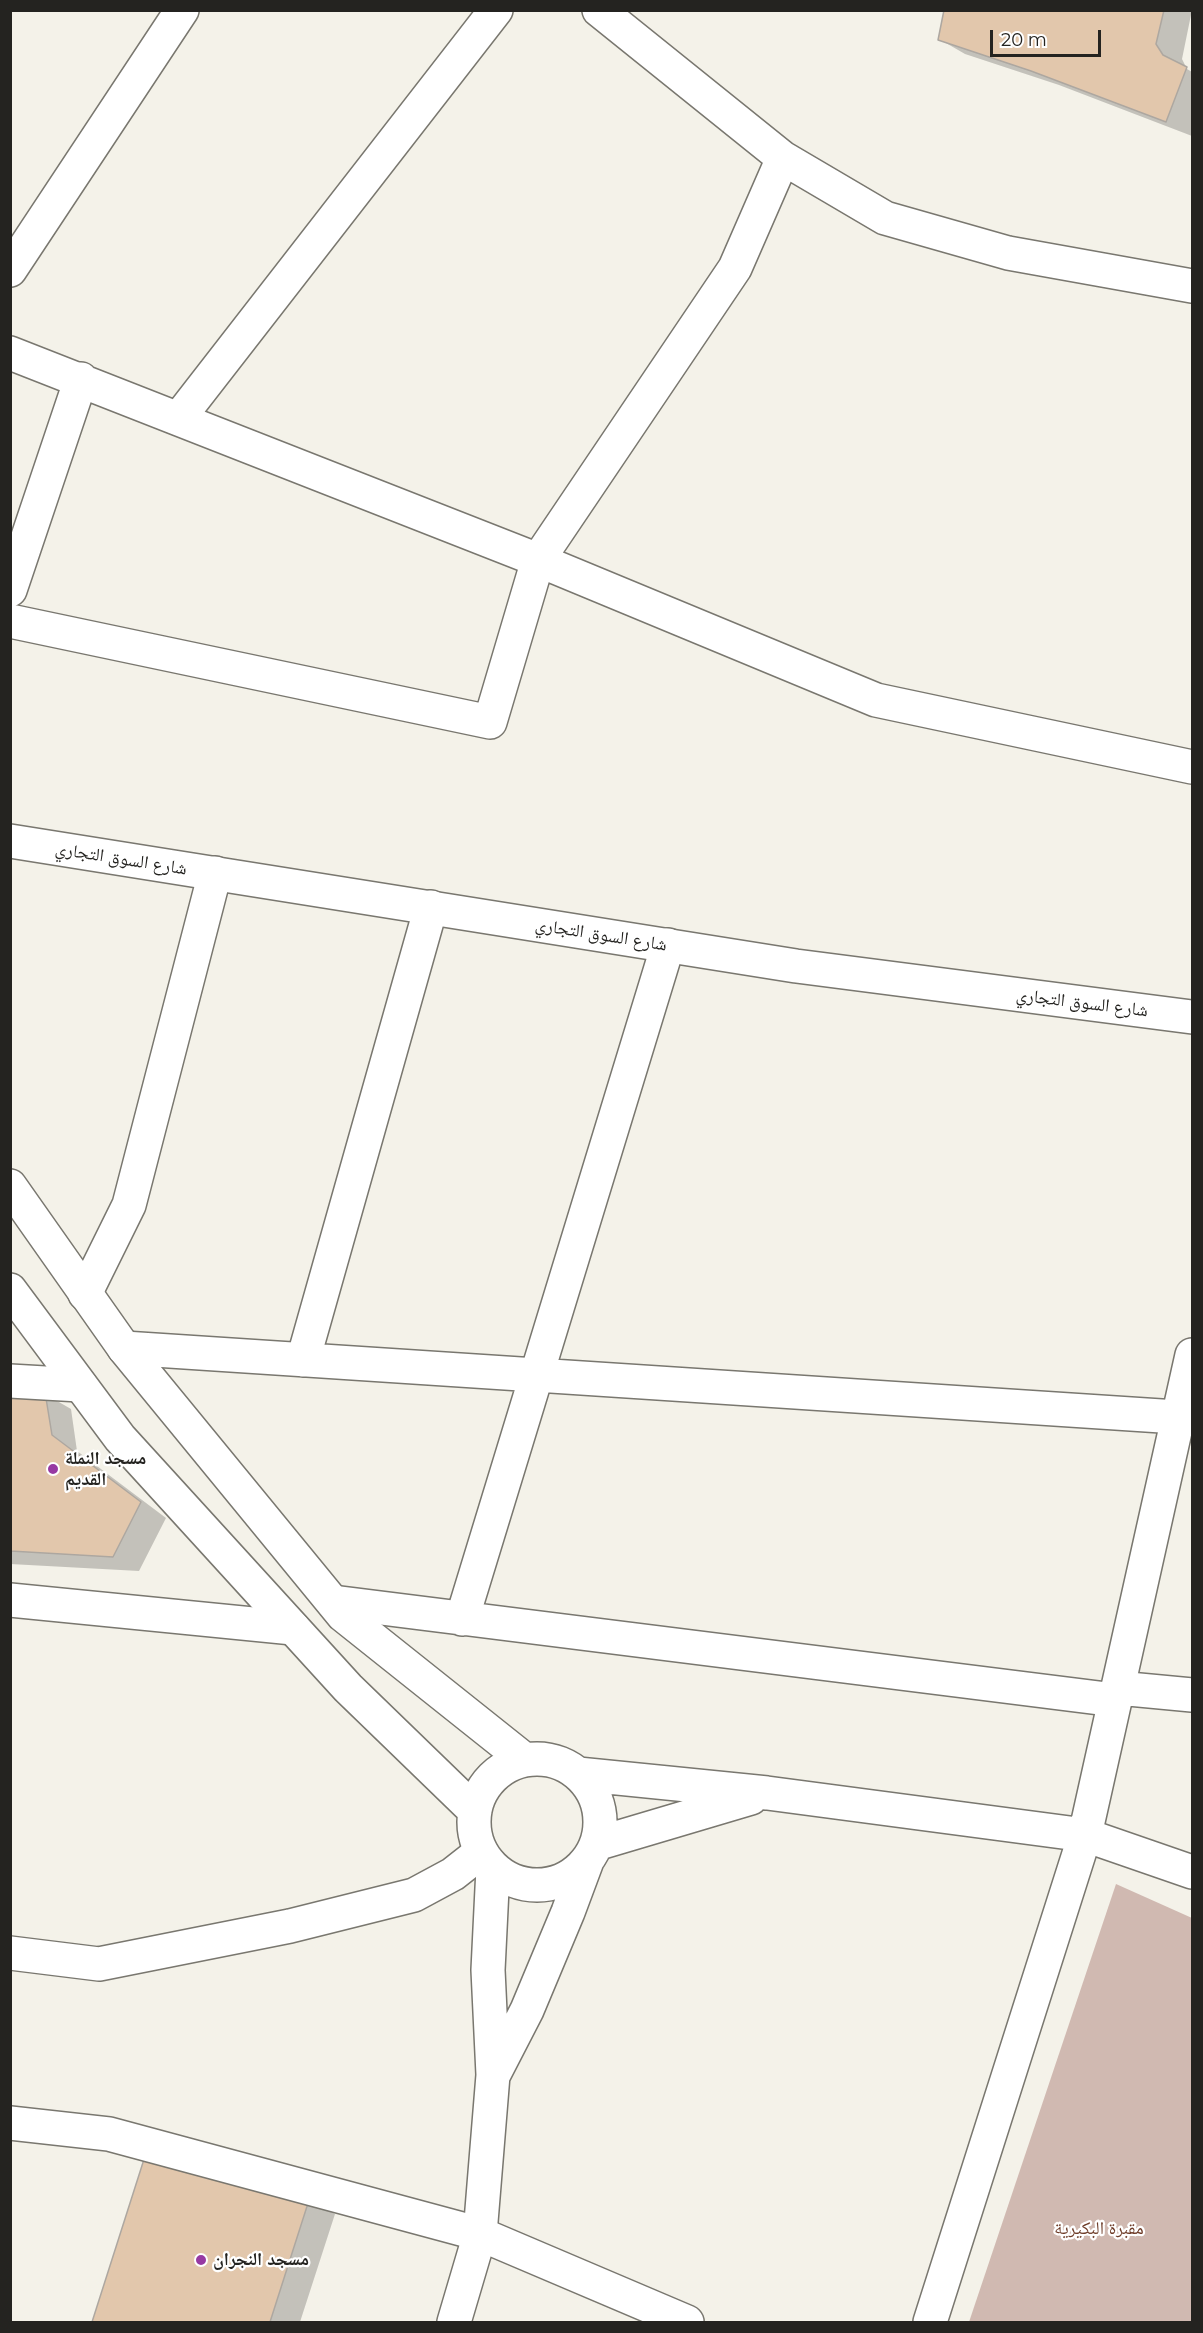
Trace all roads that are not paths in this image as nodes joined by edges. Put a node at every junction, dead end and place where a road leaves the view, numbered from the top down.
1 (182, 10) edge
2 (496, 10) edge
3 (599, 10) edge
4 (783, 158) junction
5 (10, 270) edge
6 (1192, 286) edge
7 (10, 353) edge
8 (81, 379) junction
9 (179, 418) junction
10 (538, 560) junction
11 (10, 590) edge
12 (10, 621) edge
13 (1192, 767) edge
14 (10, 841) edge
15 (215, 873) junction
16 (431, 907) junction
17 (668, 945) junction
18 (1192, 1017) edge
19 (10, 1186) edge
20 (10, 1290) edge
21 (85, 1294) junction
22 (124, 1348) junction
23 (1192, 1355) edge
24 (303, 1360) junction
25 (537, 1375) junction
26 (10, 1381) edge
27 (80, 1385) junction
28 (1186, 1418) edge
29 (10, 1600) edge
30 (333, 1602) junction
31 (462, 1619) junction
32 (293, 1628) junction
33 (1116, 1694) junction
34 (1192, 1695) edge
35 (525, 1760) junction
36 (578, 1774) junction
37 (767, 1793) junction
38 (475, 1811) junction
39 (1085, 1835) junction
40 (591, 1853) junction
41 (487, 1860) junction
42 (1192, 1872) edge
43 (10, 1953) edge
44 (493, 2075) junction
45 (10, 2123) edge
46 (480, 2234) junction
47 (454, 2322) edge
48 (687, 2322) edge
49 (930, 2322) edge

1 - 5 street
2 - 9 street
3 - 4 street
4 - 6 street
4 - 10 street
7 - 8 street
8 - 9 street
8 - 11 street
9 - 10 street
10 - 12 street
10 - 13 street
14 - 15 street, شارع السوق التجاري
15 - 16 street, شارع السوق التجاري
15 - 21 street
16 - 17 street, شارع السوق التجاري
16 - 24 street
17 - 18 street, شارع السوق التجاري
17 - 25 street
19 - 21 street
20 - 27 street
21 - 22 street
22 - 24 street
22 - 30 street
23 - 28 street
24 - 25 street
25 - 28 street
25 - 31 street
26 - 27 street
27 - 32 street
28 - 33 street
29 - 32 street
30 - 31 street
30 - 35 street
31 - 33 street
32 - 38 street
33 - 34 street
33 - 39 street
35 - 36 street
35 - 38 street
36 - 37 street
36 - 40 street
37 - 39 street
37 - 40 street
38 - 41 street
39 - 42 street
39 - 49 street
40 - 41 street
40 - 44 street
41 - 43 street
41 - 44 street
44 - 46 street
45 - 46 street
46 - 47 street
46 - 48 street

